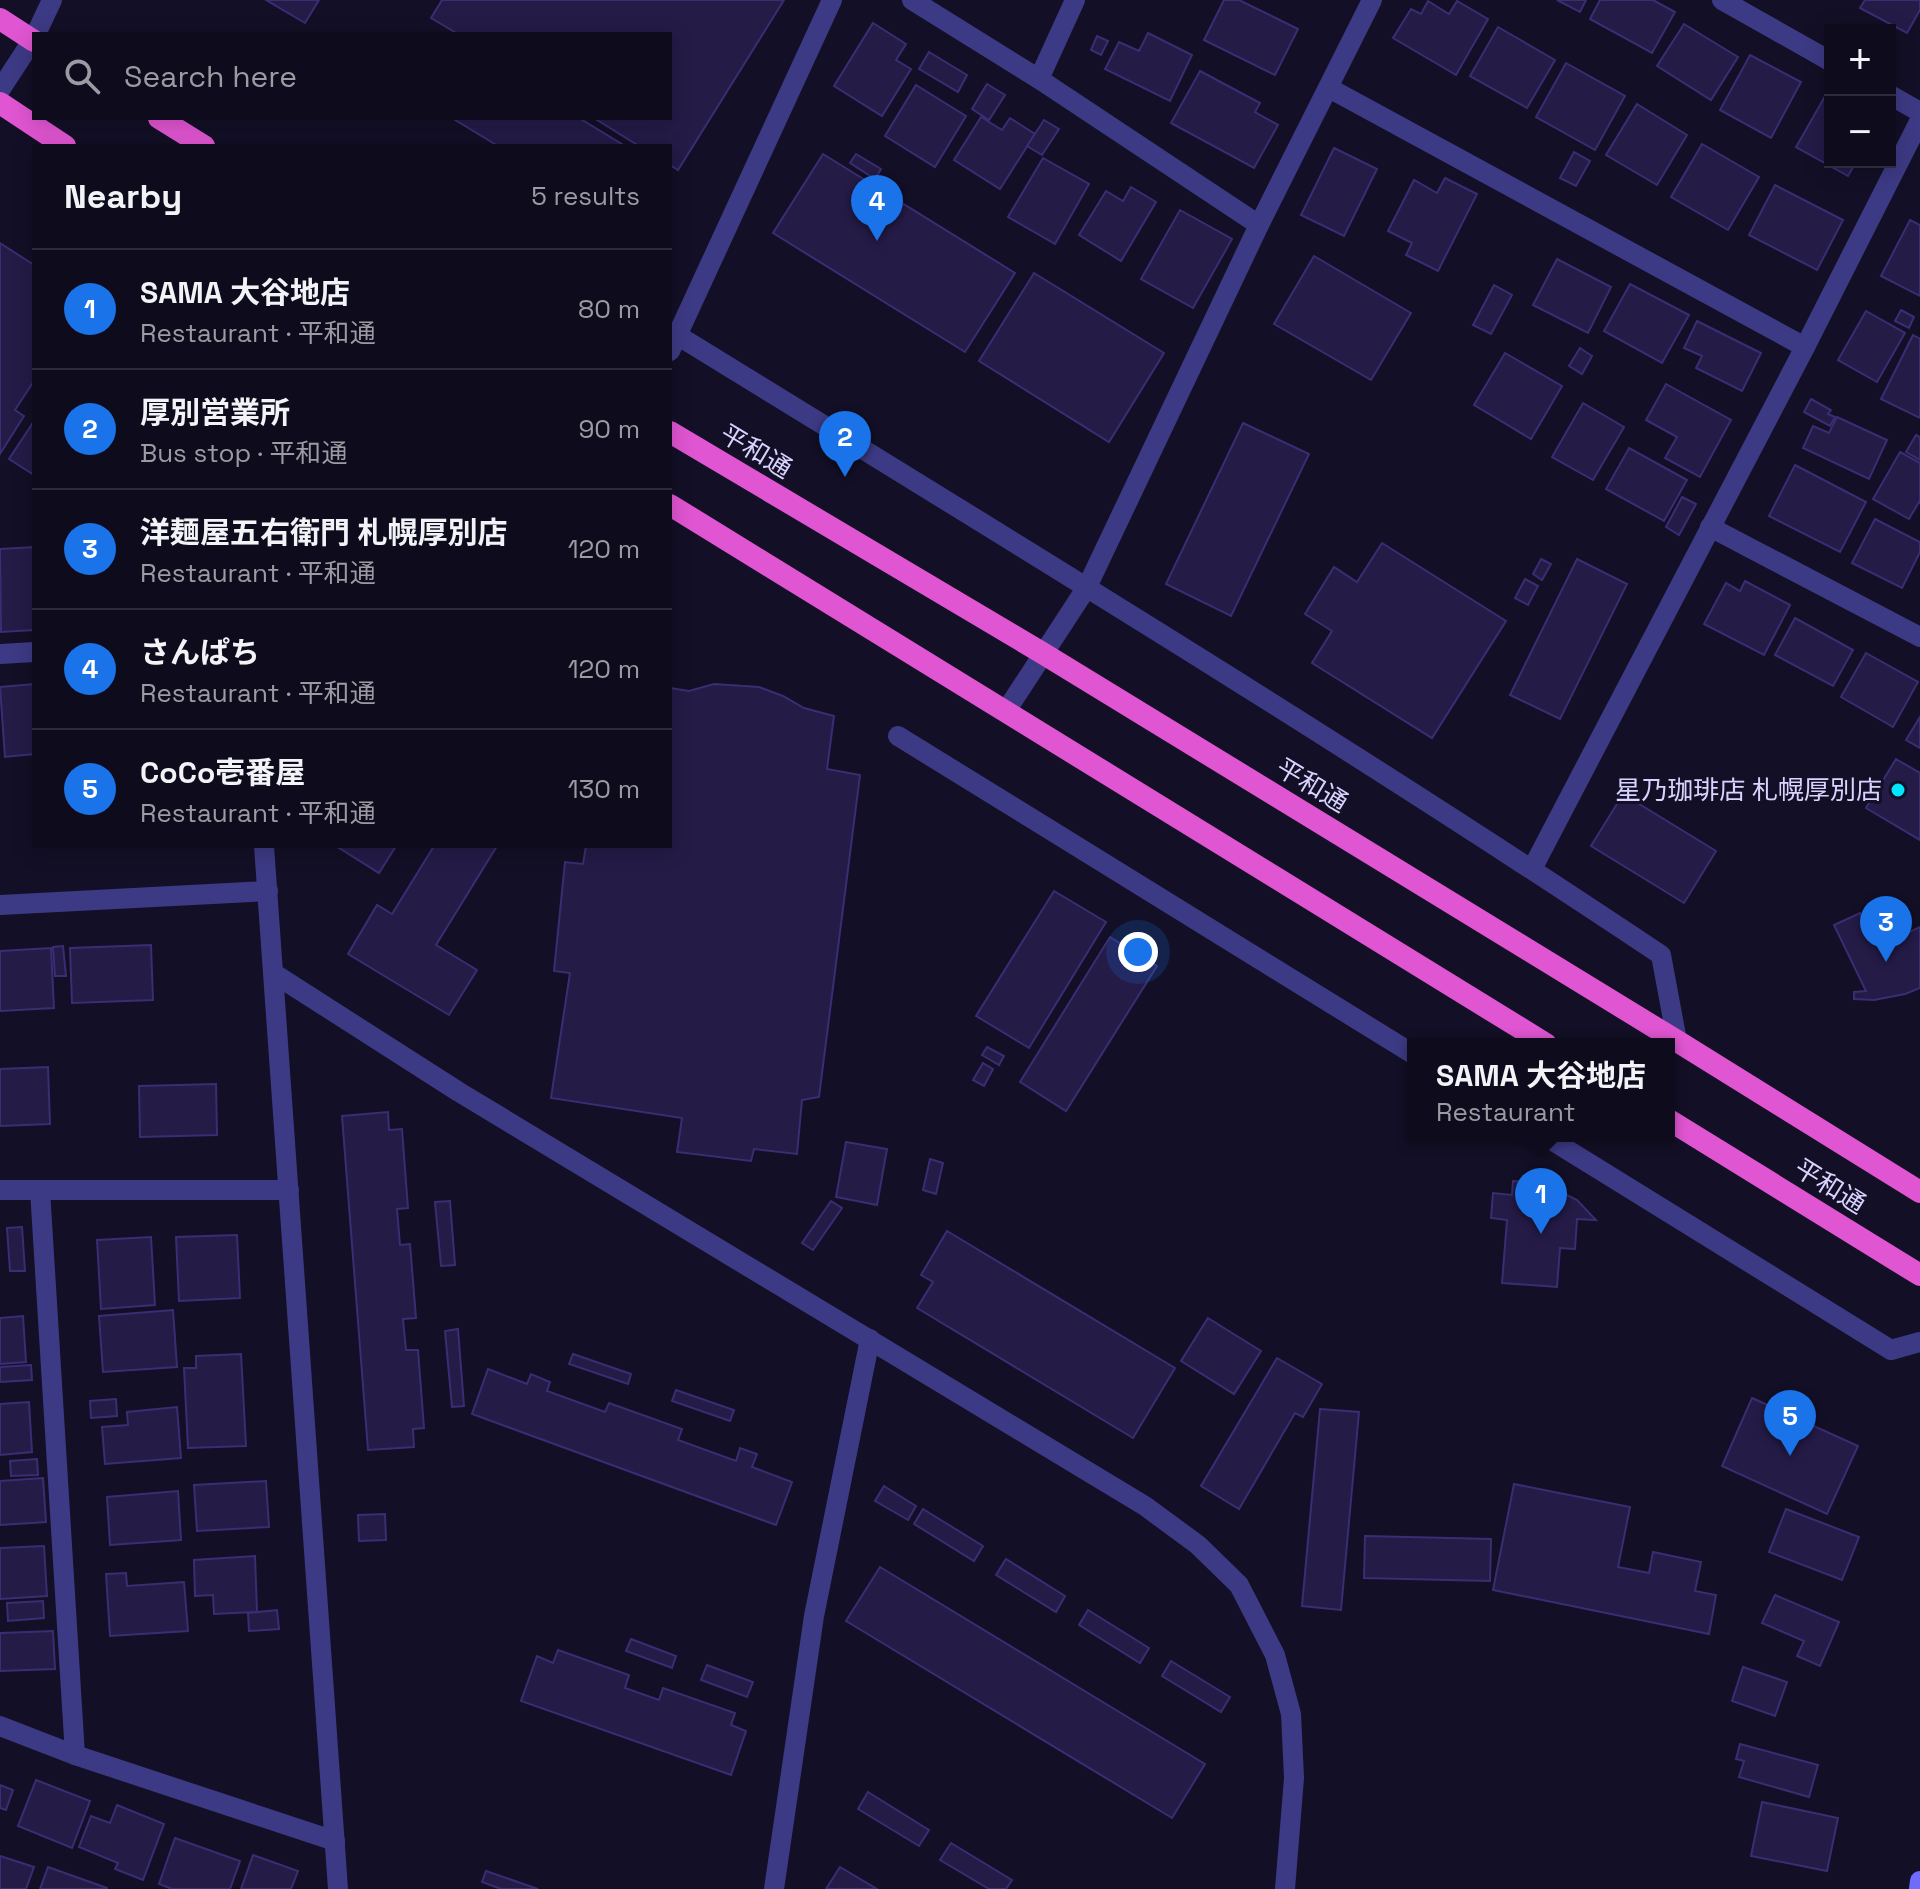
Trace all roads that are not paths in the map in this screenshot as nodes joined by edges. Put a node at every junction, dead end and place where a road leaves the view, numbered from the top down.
1 (52, 0) edge
2 (832, 0) edge
3 (912, 0) edge
4 (1075, 0) edge
5 (1372, 0) edge
6 (1722, 0) edge
7 (0, 19) edge
8 (37, 32) edge
9 (32, 37) edge
10 (32, 41) edge
11 (1824, 58) edge
12 (1039, 79) junction
13 (1329, 88) junction
14 (0, 90) edge
15 (1892, 96) edge
16 (0, 103) edge
17 (1920, 112) edge
18 (162, 120) edge
19 (1920, 120) edge
20 (62, 144) edge
21 (201, 144) edge
22 (1259, 225) junction
23 (674, 343) edge
24 (1805, 347) junction
25 (672, 433) edge
26 (672, 506) edge
27 (1710, 527) junction
28 (1087, 587) junction
29 (1920, 637) edge
30 (32, 652) edge
31 (0, 654) edge
32 (1044, 654) junction
33 (1006, 711) junction
34 (898, 736) dead end
35 (264, 848) edge
36 (1532, 869) junction
37 (268, 891) junction
38 (0, 905) edge
39 (273, 973) junction
40 (1536, 1038) edge
41 (1672, 1038) edge
42 (1677, 1041) joint
43 (1407, 1050) edge
44 (1675, 1124) edge
45 (1555, 1142) edge
46 (0, 1190) edge
47 (40, 1190) junction
48 (289, 1190) junction
49 (1920, 1192) edge
50 (1920, 1275) edge
51 (870, 1339) junction
52 (1920, 1342) edge
53 (0, 1726) edge
54 (75, 1755) junction
55 (335, 1841) junction
56 (1920, 1881) edge
57 (338, 1889) edge
58 (774, 1889) edge
59 (1285, 1889) edge
60 (1919, 1889) edge

1 - 8 street
2 - 23 street
3 - 12 street
4 - 12 street
5 - 13 street
6 - 11 street
7 - 9 highway
10 - 14 street
12 - 22 street
13 - 22 street
13 - 24 street
15 - 17 street
16 - 20 highway
18 - 21 highway
19 - 24 street
22 - 28 street
23 - 28 street
24 - 27 street
25 - 32 highway, 平和通
26 - 33 highway
27 - 29 street
27 - 36 street
28 - 32 street
28 - 36 street
30 - 31 street
32 - 33 street
32 - 41 highway, 平和通
33 - 40 highway
34 - 43 street
35 - 37 street
36 - 42 street
37 - 38 street
37 - 39 street
39 - 48 street
39 - 51 street
42 - 49 highway, 平和通
44 - 50 highway, 平和通
45 - 52 street
46 - 47 street
47 - 48 street
47 - 54 street
48 - 55 street
51 - 58 street
51 - 59 street
53 - 54 street
54 - 55 street
55 - 57 street
56 - 60 main road

